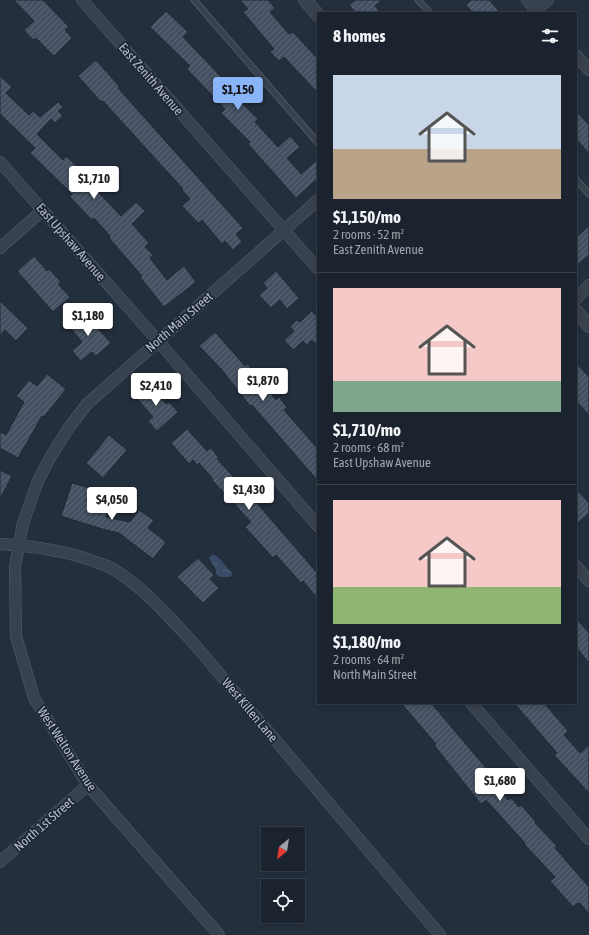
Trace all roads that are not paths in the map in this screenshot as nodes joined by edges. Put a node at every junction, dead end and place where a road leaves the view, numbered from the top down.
1 (82, 0) edge
2 (194, 0) edge
3 (305, 0) edge
4 (418, 0) edge
5 (528, 0) edge
6 (548, 0) edge
7 (429, 12) edge
8 (536, 12) edge
9 (317, 14) edge
10 (577, 56) edge
11 (589, 70) edge
12 (317, 142) edge
13 (0, 162) edge
14 (577, 180) edge
15 (589, 194) edge
16 (317, 201) edge
17 (43, 210) junction
18 (284, 230) junction
19 (0, 248) edge
20 (317, 268) edge
21 (589, 285) edge
22 (577, 298) edge
23 (577, 312) edge
24 (589, 326) edge
25 (158, 341) junction
26 (317, 525) edge
27 (0, 544) edge
28 (19, 545) junction
29 (577, 567) edge
30 (589, 581) edge
31 (472, 704) edge
32 (88, 785) junction
33 (589, 839) edge
34 (0, 862) edge
35 (219, 935) edge
36 (440, 935) edge

1 - 18 street, East Zenith Avenue
2 - 12 lane
3 - 9 street
4 - 7 lane
5 - 8 street
6 - 8 street
10 - 11 street
13 - 17 street, East Upshaw Avenue
14 - 15 lane
16 - 18 street, North Main Street
17 - 19 street
17 - 25 street, East Upshaw Avenue
18 - 20 street, East Zenith Avenue
18 - 25 street, North Main Street
21 - 22 street
23 - 24 street
25 - 26 street, East Upshaw Avenue
25 - 28 street, North Main Street
27 - 28 street, West Killen Lane
28 - 32 street, West Welton Avenue
28 - 36 street, West Killen Lane
29 - 30 street
31 - 33 street
32 - 34 street, North 1st Street
32 - 35 street, West Welton Avenue

